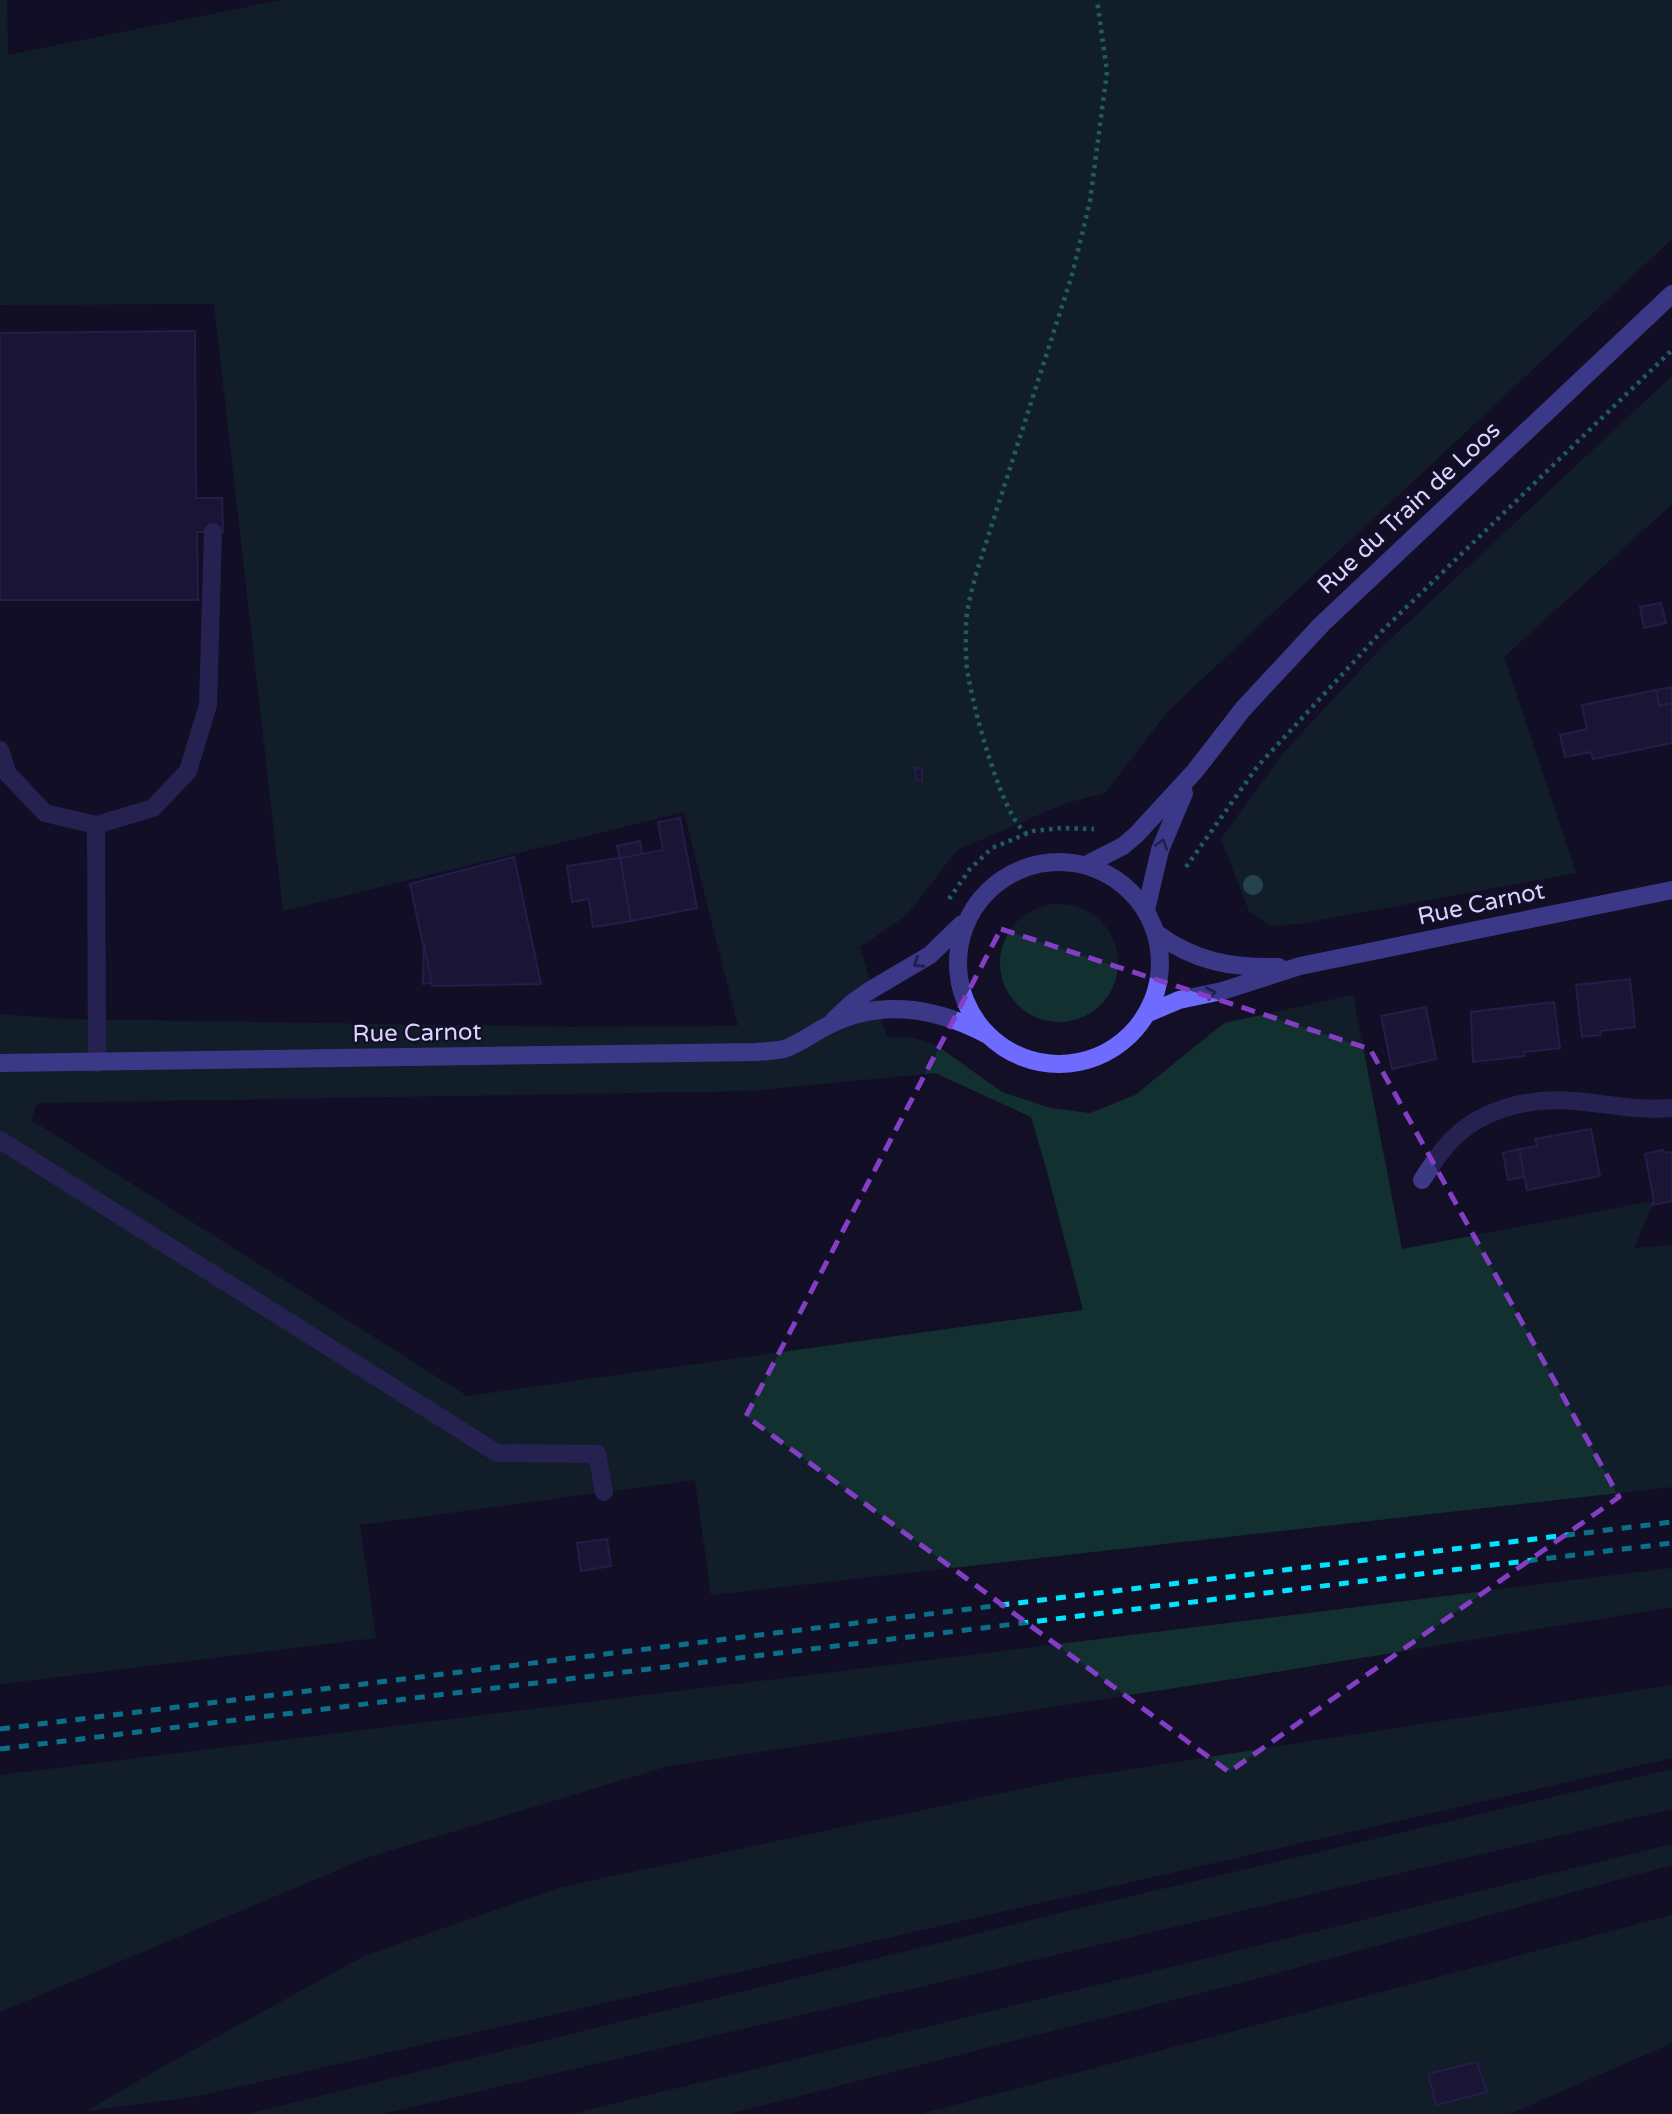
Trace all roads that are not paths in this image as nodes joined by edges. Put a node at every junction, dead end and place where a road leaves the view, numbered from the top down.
1 (1672, 294) edge
2 (213, 533) dead end
3 (0, 750) edge
4 (1195, 771) junction
5 (96, 825) junction
6 (1086, 865) junction
7 (1672, 890) edge
8 (1146, 911) junction
9 (968, 917) junction
10 (1156, 933) junction
11 (1300, 966) junction
12 (1146, 1014) junction
13 (829, 1024) junction
14 (988, 1035) junction
15 (0, 1063) edge
16 (97, 1063) junction
17 (1672, 1108) edge
18 (0, 1140) edge
19 (1422, 1180) dead end
20 (604, 1492) dead end

1 - 4 street, Rue du Train de Loos
2 - 5 street
3 - 5 street
4 - 6 street, Rue du Train de Loos
8 -> 4 street, Rue du Train de Loos
5 - 16 street
6 - 8 street
6 - 9 street
7 - 11 street, Rue Carnot
8 - 10 street
9 -> 13 street, Rue Carnot
9 - 14 street
10 - 11 street, Rue Carnot
10 - 12 street
12 -> 11 street, Rue Carnot
12 - 14 street
13 - 14 street, Rue Carnot
13 - 16 street, Rue Carnot
15 - 16 street, Rue Carnot
17 - 19 street
18 - 20 street

